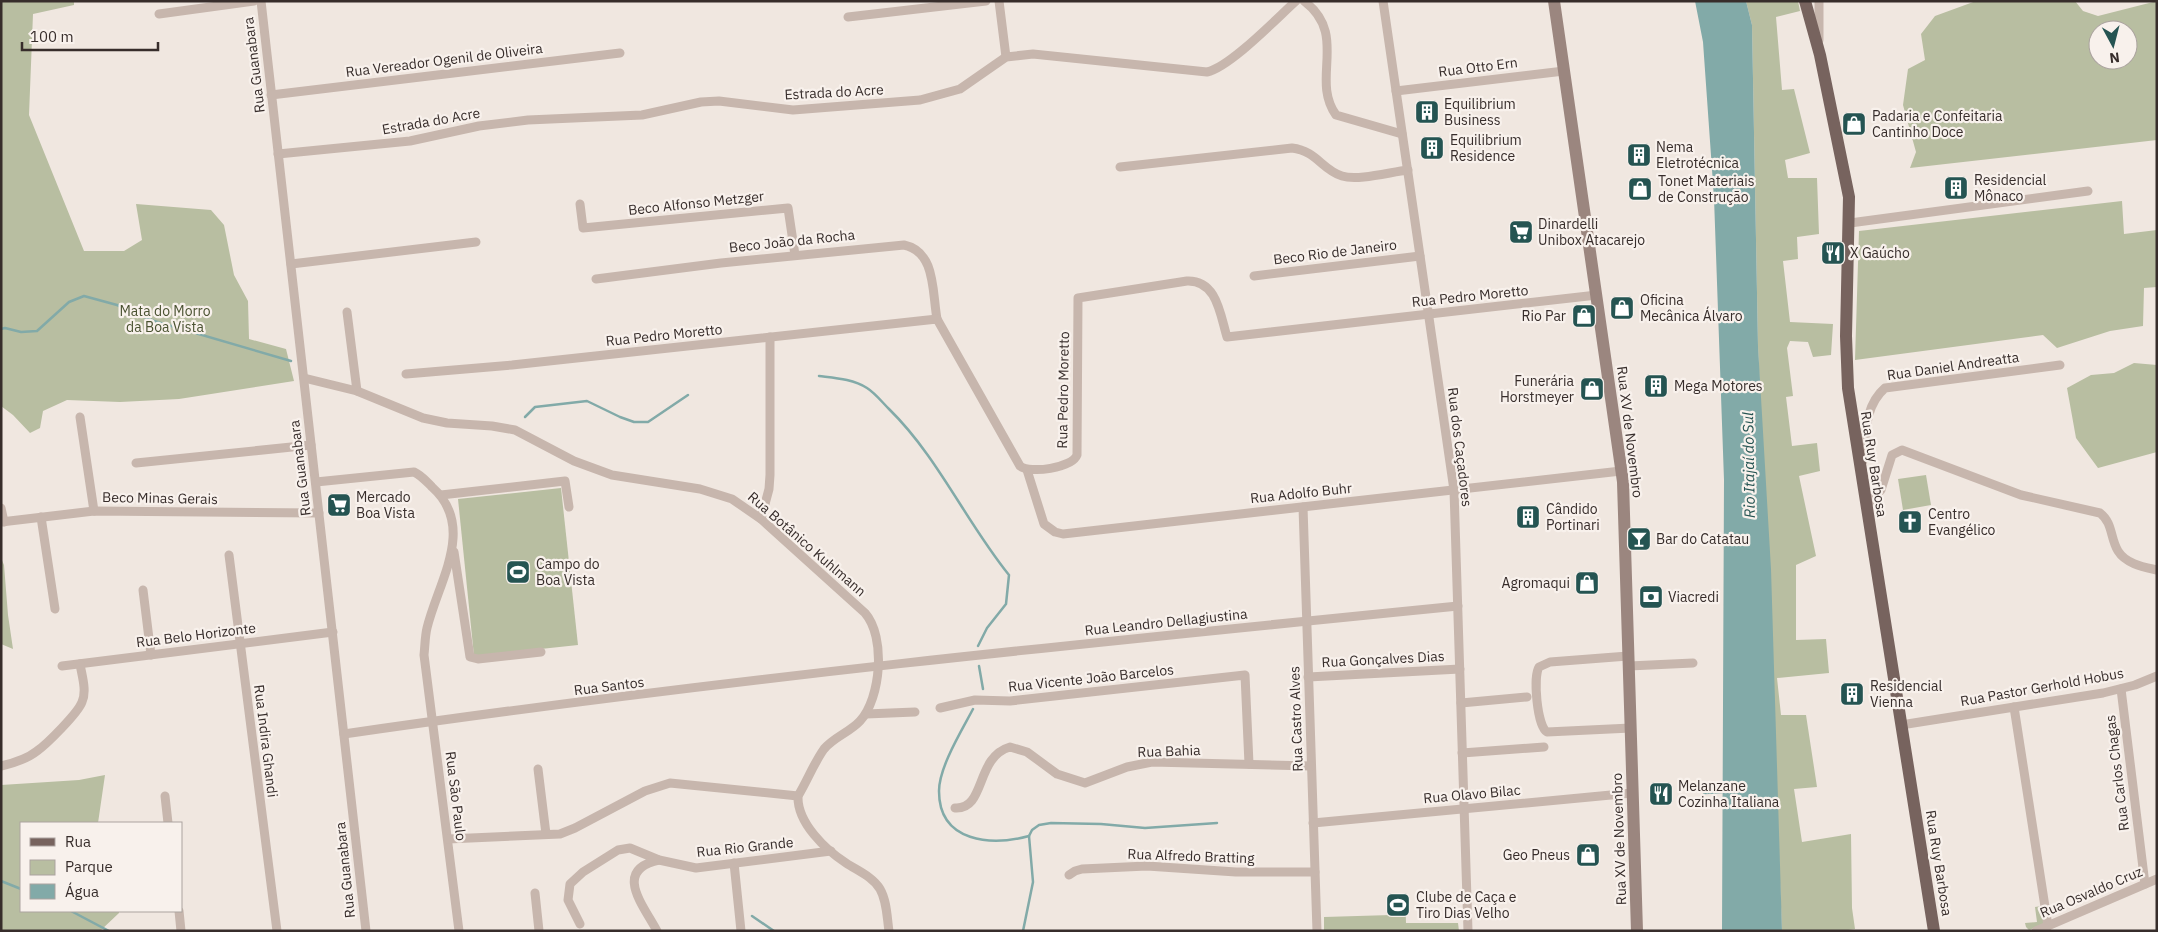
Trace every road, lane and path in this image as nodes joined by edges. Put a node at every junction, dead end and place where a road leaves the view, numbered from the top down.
1 (254, 1) edge
2 (261, 1) edge
3 (986, 1) edge
4 (999, 1) edge
5 (1296, 1) edge
6 (1304, 1) edge
7 (1383, 1) edge
8 (1554, 1) edge
9 (1805, 1) edge
10 (1819, 1) edge
11 (159, 14) dead end
12 (848, 17) dead end
13 (620, 54) dead end
14 (1820, 55) junction
15 (1006, 56) junction
16 (1564, 71) junction
17 (1396, 91) junction
18 (271, 95) junction
19 (1402, 134) junction
20 (278, 154) junction
21 (1120, 167) dead end
22 (1408, 170) junction
23 (2088, 191) dead end
24 (580, 204) dead end
25 (1850, 223) junction
26 (476, 242) dead end
27 (795, 255) junction
28 (1420, 256) junction
29 (291, 264) junction
30 (1254, 276) dead end
31 (596, 279) dead end
32 (1596, 295) junction
33 (347, 312) dead end
34 (1428, 314) junction
35 (937, 319) junction
36 (770, 337) junction
37 (2060, 365) dead end
38 (406, 374) dead end
39 (304, 378) junction
40 (357, 391) junction
41 (80, 417) dead end
42 (312, 445) junction
43 (136, 463) dead end
44 (1027, 470) junction
45 (1621, 471) junction
46 (1861, 478) junction
47 (316, 482) junction
48 (1454, 490) junction
49 (441, 495) junction
50 (1866, 506) junction
51 (569, 507) dead end
52 (1303, 507) junction
53 (1, 508) edge
54 (94, 511) junction
55 (319, 514) junction
56 (41, 517) junction
57 (761, 519) junction
58 (2, 522) edge
59 (452, 542) junction
60 (229, 555) dead end
61 (2157, 570) edge
62 (143, 590) dead end
63 (1458, 606) junction
64 (55, 609) dead end
65 (1306, 621) junction
66 (333, 632) junction
67 (240, 644) junction
68 (541, 652) dead end
69 (151, 655) junction
70 (1629, 661) junction
71 (1693, 663) dead end
72 (80, 664) junction
73 (62, 666) dead end
74 (878, 667) junction
75 (1460, 669) junction
76 (2157, 676) edge
77 (1308, 677) junction
78 (2121, 689) junction
79 (1527, 697) dead end
80 (1461, 703) junction
81 (2014, 707) junction
82 (940, 708) dead end
83 (915, 712) dead end
84 (866, 714) junction
85 (432, 721) junction
86 (1901, 725) junction
87 (1631, 728) junction
88 (344, 734) junction
89 (1544, 747) dead end
90 (1462, 753) junction
91 (1250, 764) junction
92 (1, 766) edge
93 (1311, 766) junction
94 (538, 769) dead end
95 (1632, 793) junction
96 (164, 796) dead end
97 (798, 796) junction
98 (955, 808) dead end
99 (1464, 809) junction
100 (168, 822) edge
101 (1313, 823) junction
102 (546, 834) junction
103 (448, 839) junction
104 (831, 851) junction
105 (659, 860) junction
106 (734, 864) junction
107 (1315, 872) junction
108 (1069, 875) dead end
109 (2157, 879) edge
110 (2145, 884) junction
111 (535, 893) dead end
112 (179, 912) edge
113 (580, 924) dead end
114 (2048, 926) junction
115 (182, 931) edge
116 (277, 931) edge
117 (366, 931) edge
118 (459, 931) edge
119 (538, 931) edge
120 (657, 931) edge
121 (741, 931) edge
122 (889, 931) edge
123 (1317, 931) edge
124 (1468, 931) edge
125 (1637, 931) edge
126 (1934, 931) edge
127 (2036, 931) edge

1 - 11 street
2 - 18 street, Rua Guanabara
3 - 12 street
4 - 15 street
5 - 15 street
6 - 19 street
7 - 17 street, Rua dos Caçadores
8 - 16 main road, Rua XV de Novembro
9 - 14 main road, Rua Ruy Barbosa
10 - 14 street
13 - 18 street, Rua Vereador Ogenil de Oliveira
14 - 25 main road, Rua Ruy Barbosa
15 - 20 street, Estrada do Acre
16 - 17 street, Rua Otto Ern
16 - 32 main road, Rua XV de Novembro
17 - 19 street, Rua dos Caçadores
18 - 20 street, Rua Guanabara
19 - 22 street, Rua dos Caçadores
20 - 29 street, Rua Guanabara
21 - 22 street
22 - 28 street, Rua dos Caçadores
23 - 25 street
24 - 27 street, Beco Alfonso Metzger
25 - 46 main road, Rua Ruy Barbosa
26 - 29 street
27 - 31 street, Beco João da Rocha
27 - 35 street, Beco João da Rocha
28 - 30 street, Beco Rio de Janeiro
28 - 34 street, Rua dos Caçadores
29 - 39 street, Rua Guanabara
32 - 34 street, Rua Pedro Moretto
32 - 45 main road, Rua XV de Novembro
33 - 40 street
34 - 44 street, Rua Pedro Moretto
34 - 48 street, Rua dos Caçadores
35 - 36 street, Rua Pedro Moretto
35 - 44 street
36 - 38 street, Rua Pedro Moretto
36 - 57 street
37 - 46 street, Rua Daniel Andreatta
39 - 40 street, Rua Botânico Kuhlmann
39 - 42 street, Rua Guanabara
40 - 57 street, Rua Botânico Kuhlmann
41 - 54 street
42 - 43 street
42 - 47 street, Rua Guanabara
44 - 52 street, Rua Adolfo Buhr
45 - 48 street, Rua Adolfo Buhr
45 - 70 main road, Rua XV de Novembro
46 - 50 main road, Rua Ruy Barbosa
47 - 49 street
47 - 55 street, Rua Guanabara
48 - 52 street, Rua Adolfo Buhr
48 - 63 street, Rua dos Caçadores
49 - 51 street
49 - 59 street
50 - 61 street
50 - 86 main road, Rua Ruy Barbosa
52 - 65 street, Rua Castro Alves
53 - 58 street
54 - 55 street, Beco Minas Gerais
54 - 56 street, Beco Minas Gerais
55 - 66 street, Rua Guanabara
56 - 58 street, Beco Minas Gerais
56 - 64 street
57 - 74 street, Rua Botânico Kuhlmann
59 - 68 street
59 - 85 street, Rua São Paulo
60 - 67 street, Rua Indira Ghandi
62 - 69 street
63 - 65 street, Rua Leandro Dellagiustina
63 - 75 street, Rua dos Caçadores
65 - 74 street, Rua Leandro Dellagiustina
65 - 77 street, Rua Castro Alves
66 - 67 street, Rua Belo Horizonte
66 - 88 street, Rua Guanabara
67 - 69 street, Rua Belo Horizonte
67 - 116 street, Rua Indira Ghandi
69 - 72 street, Rua Belo Horizonte
70 - 71 street
70 - 87 main road, Rua XV de Novembro
70 - 87 street
72 - 73 street, Rua Belo Horizonte
72 - 92 street
74 - 84 street, Rua Botânico Kuhlmann
74 - 85 street, Rua Santos
75 - 77 street, Rua Gonçalves Dias
75 - 80 street, Rua dos Caçadores
76 - 78 street, Rua Pastor Gerhold Hobus
77 - 93 street, Rua Castro Alves
78 - 81 street, Rua Pastor Gerhold Hobus
78 - 110 street, Rua Carlos Chagas
79 - 80 street
80 - 90 street, Rua dos Caçadores
81 - 86 street, Rua Pastor Gerhold Hobus
81 - 114 street
82 - 91 street, Rua Vicente João Barcelos
83 - 84 street
84 - 97 street, Rua Botânico Kuhlmann
85 - 88 street, Rua Santos
85 - 103 street, Rua São Paulo
86 - 126 main road, Rua Ruy Barbosa
87 - 95 main road, Rua XV de Novembro
88 - 117 street, Rua Guanabara
89 - 90 street
90 - 99 street, Rua dos Caçadores
91 - 93 street, Rua Bahia
91 - 98 street, Rua Bahia
93 - 101 street, Rua Castro Alves
94 - 102 street
95 - 99 street, Rua Olavo Bilac
95 - 125 main road, Rua XV de Novembro
96 - 100 street
97 - 102 street
97 - 104 street
99 - 101 street, Rua Olavo Bilac
99 - 124 street, Rua dos Caçadores
101 - 107 street, Rua Castro Alves
102 - 103 street
103 - 118 street, Rua São Paulo
104 - 106 street, Rua Rio Grande
104 - 122 street
105 - 106 street, Rua Rio Grande
105 - 113 street, Rua Rio Grande
105 - 120 street
106 - 121 street
107 - 108 street, Rua Alfredo Bratting
107 - 123 street, Rua Castro Alves
109 - 110 street, Rua Osvaldo Cruz
110 - 114 street, Rua Osvaldo Cruz
111 - 119 street
112 - 115 street
114 - 127 street, Rua Osvaldo Cruz

